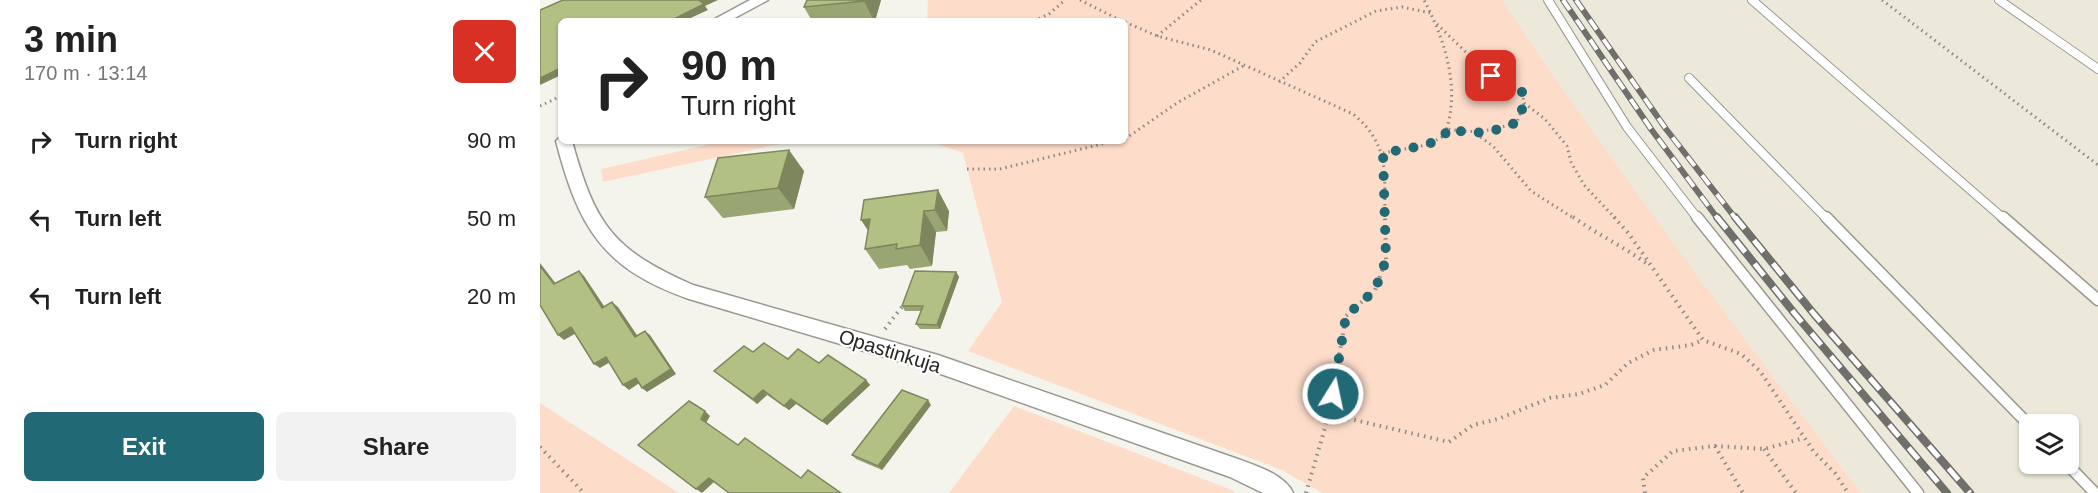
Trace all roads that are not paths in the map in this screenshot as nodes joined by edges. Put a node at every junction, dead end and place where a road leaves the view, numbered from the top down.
1 (761, 0) edge
2 (1548, 0) edge
3 (1752, 0) edge
4 (1999, 0) edge
5 (724, 18) edge
6 (2098, 69) edge
7 (1689, 78) dead end
8 (565, 144) edge
9 (2098, 300) edge
10 (2019, 415) edge
11 (2077, 474) edge
12 (1282, 493) edge
13 (1918, 493) edge
14 (2095, 493) edge

1 - 5 street
2 - 13 lane
3 - 9 lane
4 - 6 lane
7 - 10 lane
8 - 12 street, Opastinkuja
11 - 14 lane

